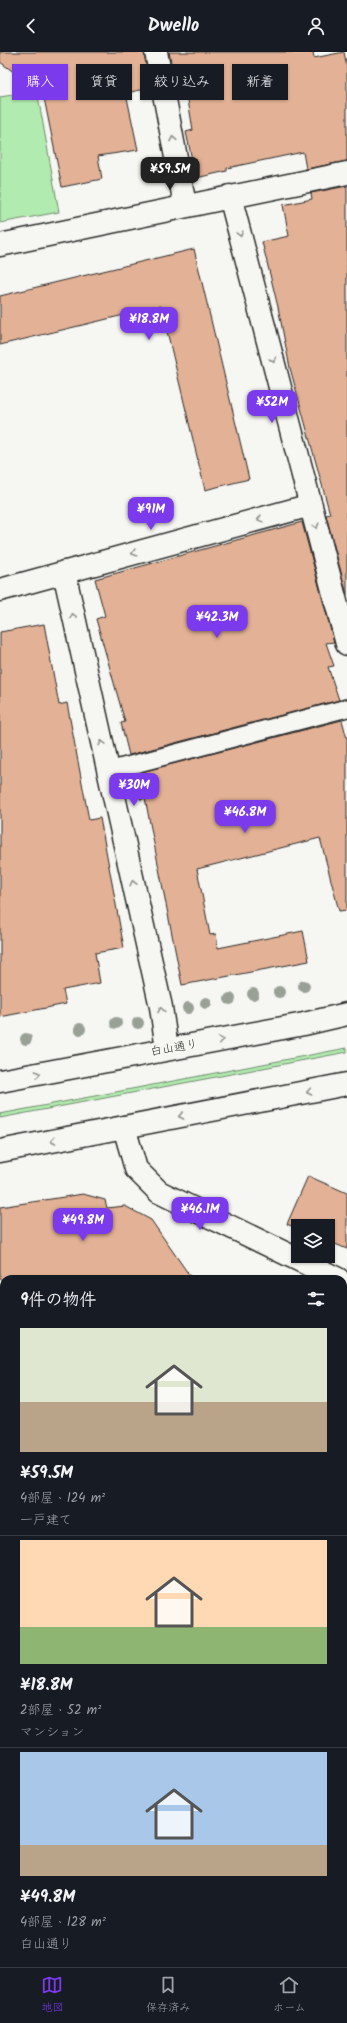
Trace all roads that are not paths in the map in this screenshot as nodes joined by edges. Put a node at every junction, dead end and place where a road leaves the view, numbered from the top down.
1 (156, 52) edge
2 (347, 173) edge
3 (230, 196) junction
4 (185, 205) junction
5 (0, 245) edge
6 (311, 506) junction
7 (64, 572) junction
8 (0, 590) edge
9 (347, 644) edge
10 (347, 708) edge
11 (108, 771) junction
12 (347, 1014) edge
13 (167, 1049) junction
14 (0, 1081) edge
15 (347, 1084) edge
16 (124, 1127) junction
17 (0, 1151) edge
18 (330, 1275) edge

4 -> 1 street
2 - 3 street
3 - 4 street
3 -> 6 street
4 - 5 street
6 -> 7 street
6 -> 9 street
7 - 8 street
11 -> 7 street
10 - 11 lane
13 -> 11 street
13 -> 12 street, 白山通り
14 -> 13 street, 白山通り
15 -> 16 street
16 -> 17 street
16 - 18 street

